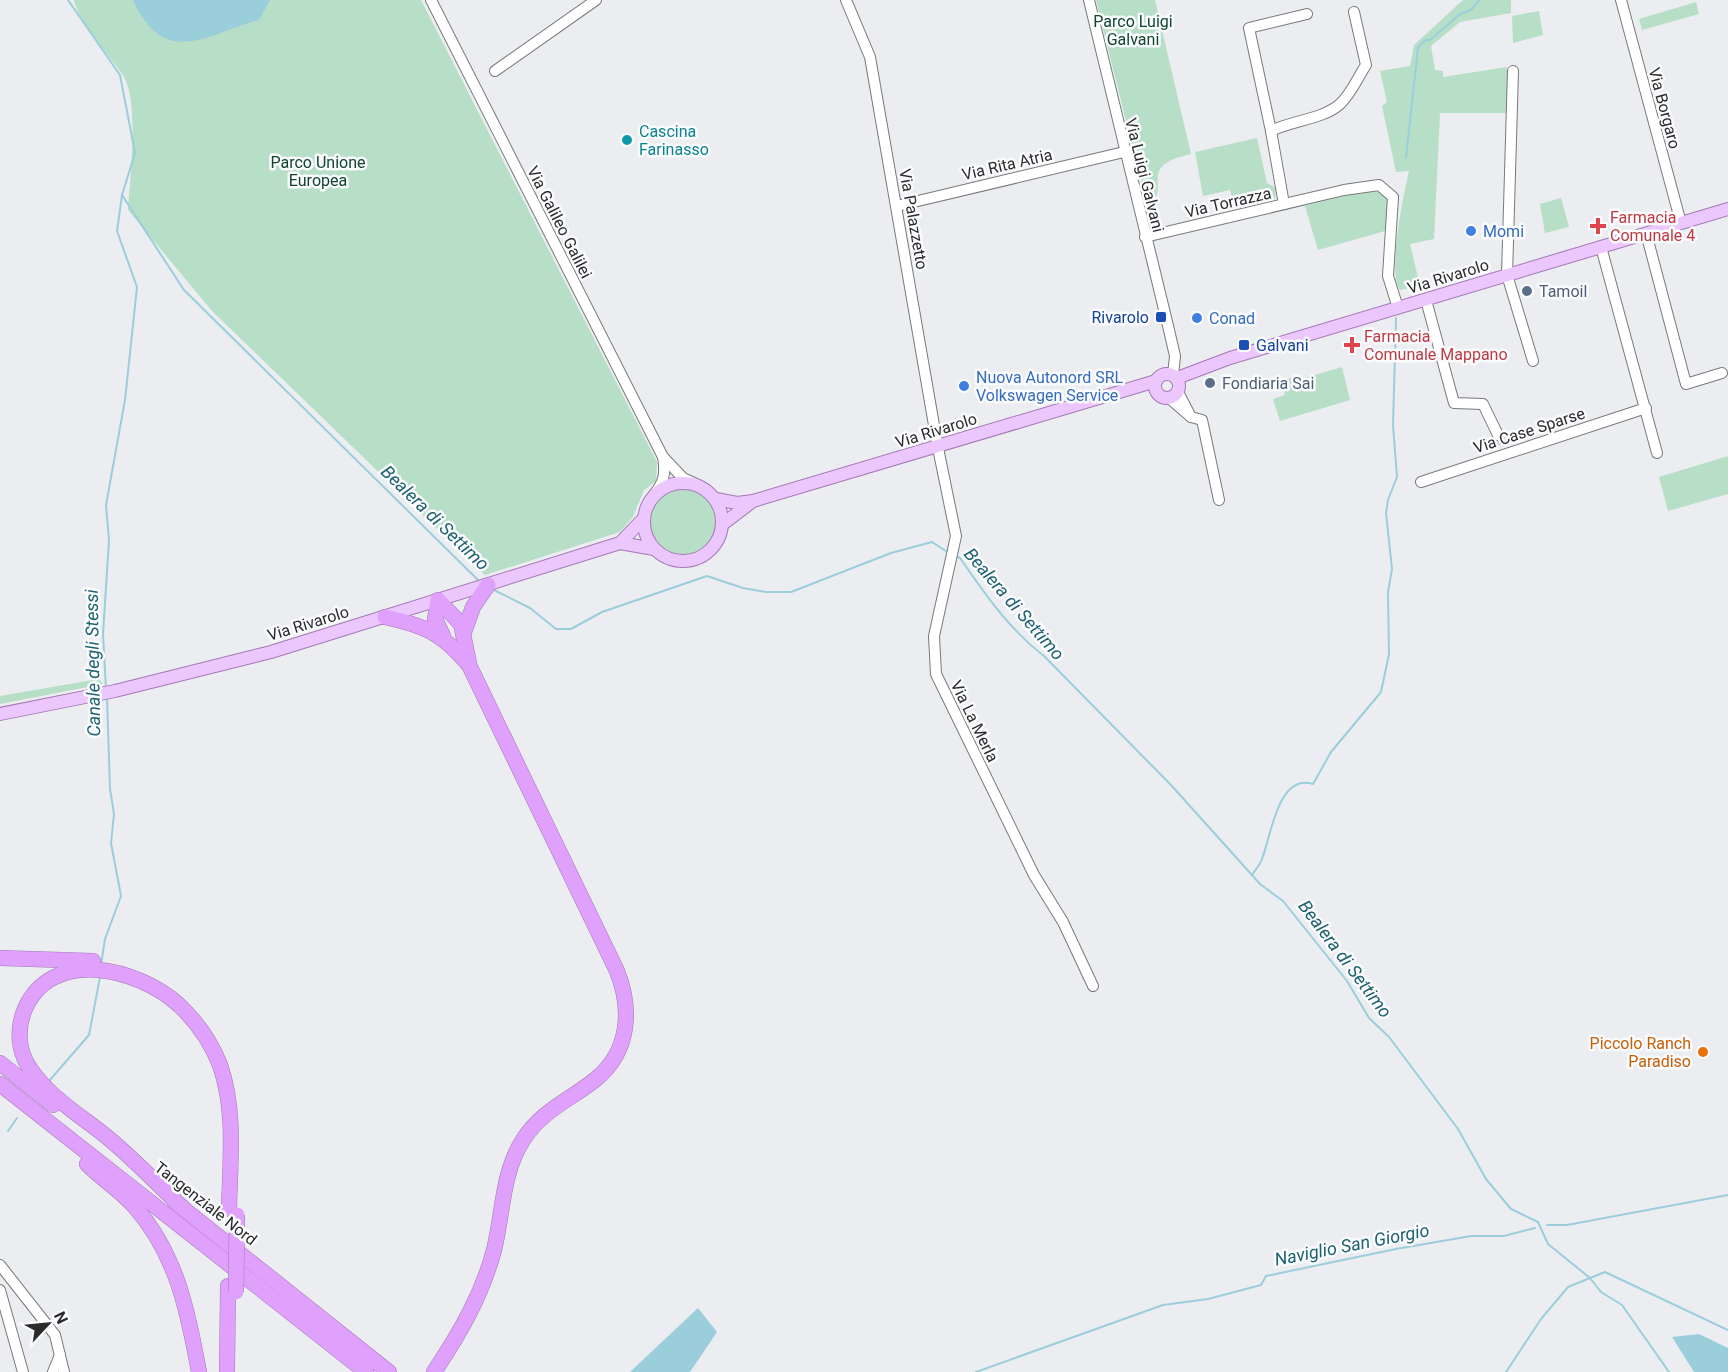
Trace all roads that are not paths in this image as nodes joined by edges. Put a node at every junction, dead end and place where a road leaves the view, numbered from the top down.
1 (431, 0) edge
2 (596, 0) edge
3 (846, 0) edge
4 (1089, 0) edge
5 (1620, 0) edge
6 (1354, 12) dead end
7 (1307, 14) dead end
8 (495, 71) dead end
9 (1513, 71) dead end
10 (1271, 131) junction
11 (1124, 152) junction
12 (1284, 204) junction
13 (897, 206) junction
14 (1728, 209) edge
15 (1681, 223) junction
16 (1646, 233) junction
17 (1144, 237) junction
18 (1601, 247) junction
19 (1507, 275) junction
20 (1426, 300) junction
21 (1398, 308) junction
22 (1533, 361) dead end
23 (1722, 373) dead end
24 (1169, 384) junction
25 (1646, 408) junction
26 (1502, 444) junction
27 (938, 448) junction
28 (1657, 453) dead end
29 (663, 457) junction
30 (1421, 482) dead end
31 (696, 484) junction
32 (653, 496) junction
33 (716, 499) junction
34 (1219, 500) dead end
35 (753, 501) junction
36 (644, 518) junction
37 (723, 524) junction
38 (620, 543) junction
39 (654, 549) junction
40 (486, 586) junction
41 (438, 600) junction
42 (385, 617) junction
43 (464, 632) junction
44 (442, 636) junction
45 (469, 665) junction
46 (0, 714) edge
47 (0, 958) edge
48 (100, 966) junction
49 (1093, 986) dead end
50 (0, 1063) edge
51 (0, 1084) edge
52 (48, 1122) junction
53 (183, 1208) junction
54 (0, 1265) edge
55 (232, 1289) junction
56 (0, 1290) edge
57 (61, 1349) junction
58 (23, 1372) edge
59 (53, 1372) edge
60 (64, 1372) edge
61 (199, 1372) edge
62 (227, 1372) edge
63 (235, 1372) edge
64 (366, 1372) edge
65 (389, 1372) edge
66 (434, 1372) edge

1 - 29 street, Via Galileo Galilei
2 - 8 street
3 - 13 street, Via Palazzetto
4 - 11 street, Via Luigi Galvani
5 - 15 street, Via Borgaro
6 - 10 street
7 - 10 street, Via Torrazza
9 - 19 street, Via Rivarolo
10 - 12 street, Via Torrazza
11 - 13 street, Via Rita Atria
11 - 17 street, Via Luigi Galvani
12 - 17 street, Via Torrazza
12 - 21 street, Via Torrazza
13 - 27 street, Via Palazzetto
14 - 15 main road
15 - 16 main road
16 - 18 main road
16 - 23 street
17 - 24 street, Via Luigi Galvani
18 - 19 main road
18 - 25 street
19 - 20 main road, Via Rivarolo
19 - 22 street
20 - 21 main road, Via Rivarolo
20 - 26 street
21 - 24 main road, Via Rivarolo
24 - 27 main road, Via Rivarolo
24 - 34 street
25 - 26 street, Via Case Sparse
25 - 28 street
26 - 30 street, Via Case Sparse
27 - 35 main road, Via Rivarolo
27 - 49 street, Via La Merla
29 - 31 street, Via Galileo Galilei
29 - 32 street
31 - 32 main road
31 - 33 main road
32 - 36 main road
33 - 35 main road, Via Rivarolo
33 - 37 main road
35 - 37 main road, Via Rivarolo
36 - 38 main road, Via Rivarolo
36 - 39 main road
37 - 39 main road
38 - 39 main road, Via Rivarolo
38 - 40 main road, Via Rivarolo
40 - 41 main road, Via Rivarolo
40 - 43 highway
41 - 42 main road, Via Rivarolo
41 - 43 highway
41 - 44 highway
42 - 44 highway
42 - 46 main road, Via Rivarolo
43 - 45 highway
44 - 45 highway
45 - 66 highway
47 - 48 highway
48 - 53 highway
48 - 55 highway, bridge
50 - 53 highway, Tangenziale Nord
51 - 52 highway, Tangenziale Nord
52 - 61 highway
52 - 64 highway, Tangenziale Nord
53 - 65 highway, Tangenziale Nord
54 - 57 street
55 - 62 highway
55 - 63 highway
56 - 58 street
57 - 59 street
57 - 60 street

